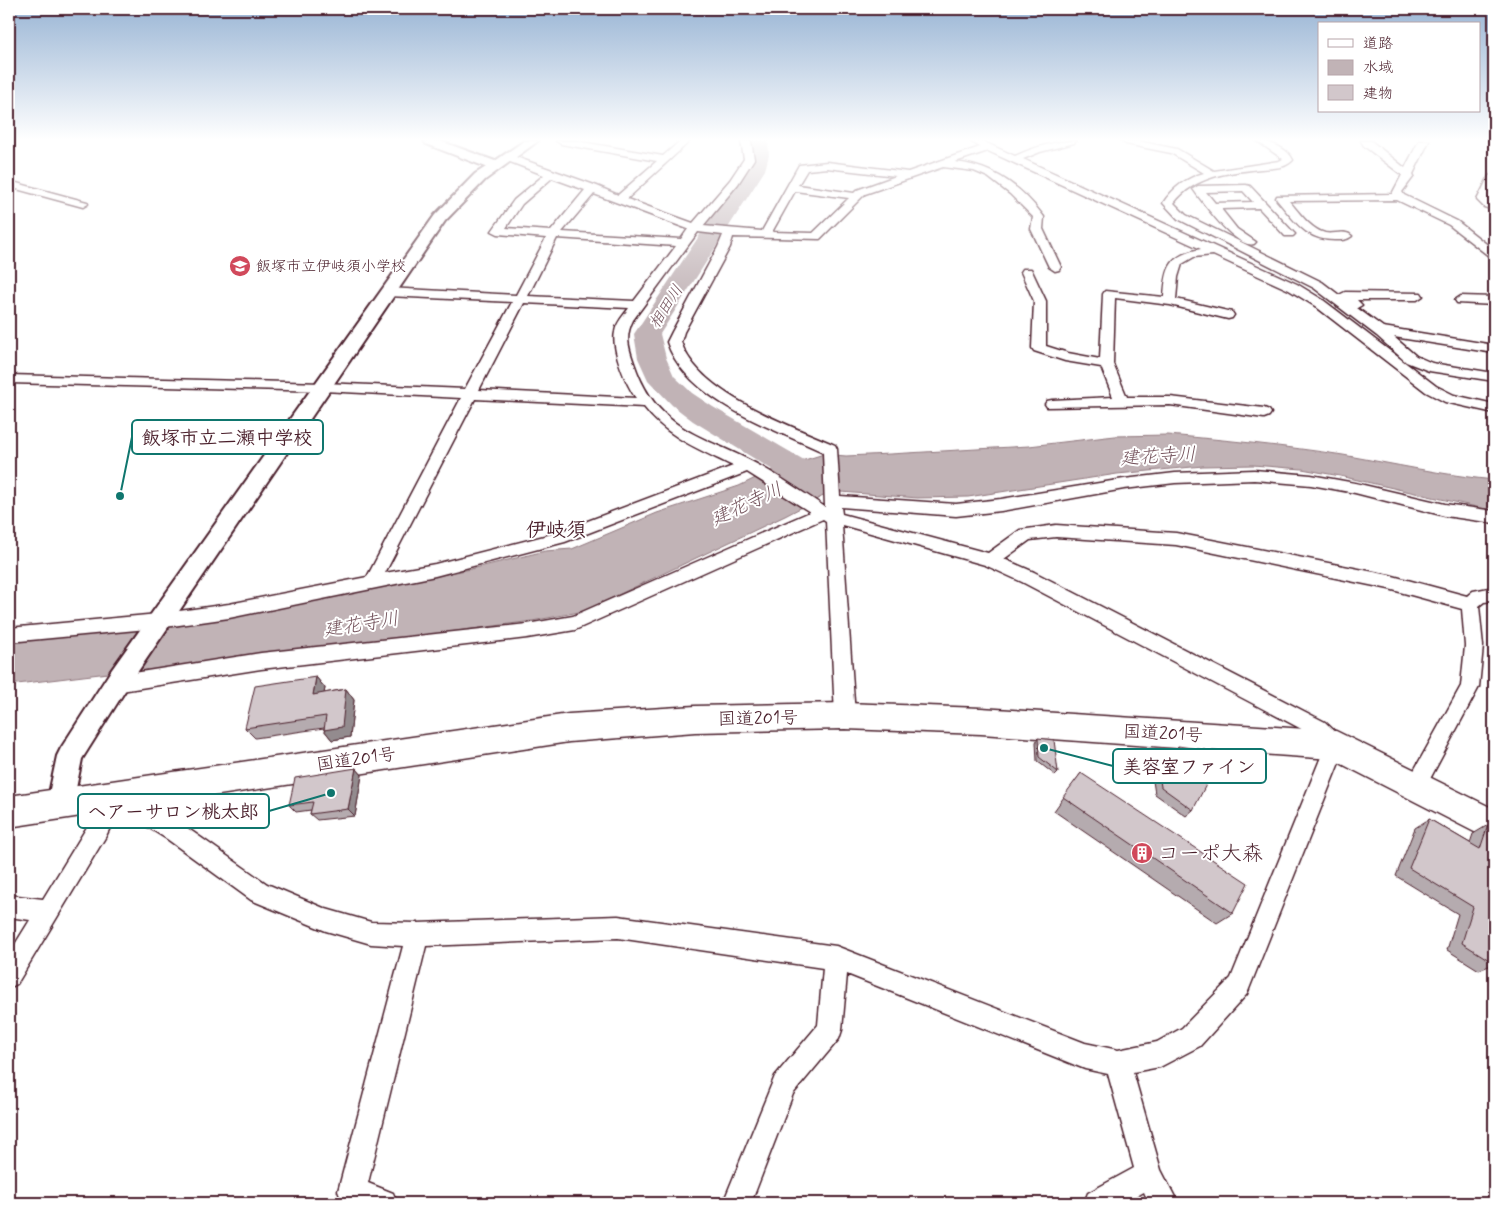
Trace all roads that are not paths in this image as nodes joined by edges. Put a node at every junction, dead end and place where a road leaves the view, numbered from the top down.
1 (60, 198) edge
2 (459, 198) edge
3 (523, 198) edge
4 (585, 198) edge
5 (616, 198) edge
6 (721, 198) edge
7 (786, 198) edge
8 (854, 198) edge
9 (1020, 198) edge
10 (1099, 198) edge
11 (1171, 198) edge
12 (1205, 198) edge
13 (1255, 198) edge
14 (1301, 198) edge
15 (1400, 198) edge
16 (1483, 198) edge
17 (620, 199) joint
18 (83, 204) dead end
19 (1262, 205) junction
20 (1212, 206) junction
21 (1494, 207) edge
22 (695, 228) junction
23 (730, 233) junction
24 (554, 234) junction
25 (1289, 234) dead end
26 (765, 235) junction
27 (1346, 236) dead end
28 (683, 243) junction
29 (1215, 251) junction
30 (1257, 255) junction
31 (1494, 255) edge
32 (1055, 267) dead end
33 (1027, 272) dead end
34 (388, 292) junction
35 (1417, 296) dead end
36 (521, 299) junction
37 (1461, 300) dead end
38 (1170, 301) junction
39 (1494, 301) edge
40 (637, 305) junction
41 (1228, 315) dead end
42 (1382, 333) junction
43 (1494, 348) edge
44 (1106, 364) junction
45 (1494, 377) edge
46 (9, 379) edge
47 (323, 387) junction
48 (473, 389) junction
49 (644, 397) junction
50 (1122, 401) junction
51 (1052, 404) dead end
52 (1494, 408) edge
53 (1264, 413) dead end
54 (753, 468) junction
55 (828, 507) junction
56 (1494, 517) edge
57 (990, 560) junction
58 (373, 581) junction
59 (1494, 594) edge
60 (1470, 604) junction
61 (157, 624) junction
62 (9, 635) edge
63 (117, 681) junction
64 (846, 716) junction
65 (1336, 745) junction
66 (1416, 785) junction
67 (115, 795) junction
68 (60, 803) junction
69 (9, 812) edge
70 (1494, 826) edge
71 (9, 906) edge
72 (48, 911) junction
73 (417, 935) junction
74 (836, 958) junction
75 (9, 976) edge
76 (1118, 1064) junction
77 (1150, 1174) junction
78 (350, 1197) edge
79 (383, 1203) edge
80 (737, 1203) edge
81 (1098, 1203) edge
82 (1164, 1203) edge

1 - 18 street
2 - 34 street
3 - 24 street
4 - 24 street
5 - 17 street
6 - 22 street
7 - 26 street
8 - 26 street
9 - 32 street
10 - 29 street
11 - 30 street
12 - 20 street
13 - 19 street
14 - 27 street
15 - 31 street
16 - 21 street
17 - 22 street
19 - 20 street
19 - 25 street
20 - 30 street
22 - 23 street
22 - 28 street
23 - 26 street
23 - 55 street
24 - 28 street
24 - 36 street
28 - 40 street
29 - 38 street
29 - 52 street
30 - 42 street
33 - 44 street
34 - 36 street
34 - 47 street
35 - 42 street
36 - 40 street
36 - 48 street
37 - 39 street
38 - 41 street
38 - 44 street
40 - 49 street
42 - 43 street
42 - 45 street
44 - 50 street
46 - 47 street
47 - 48 street
47 - 61 street
48 - 49 street
48 - 58 street
49 - 54 street
50 - 51 street
50 - 53 street
54 - 55 street
54 - 58 street
55 - 56 street
55 - 57 street
55 - 63 street
55 - 64 street
57 - 60 street
57 - 65 street
58 - 61 street
59 - 60 street
60 - 66 street
61 - 62 street
61 - 63 street
63 - 68 street
64 - 65 highway, 国道201号
64 - 67 highway, 国道201号
65 - 66 highway, 国道201号
65 - 76 street
66 - 70 highway, 国道201号
67 - 68 highway, 国道201号
67 - 72 street
67 - 73 street
68 - 69 highway, 国道201号
71 - 72 street
72 - 75 street
73 - 74 street
73 - 78 street
74 - 76 street
74 - 80 street
76 - 77 street
77 - 81 street
77 - 82 street
78 - 79 street

